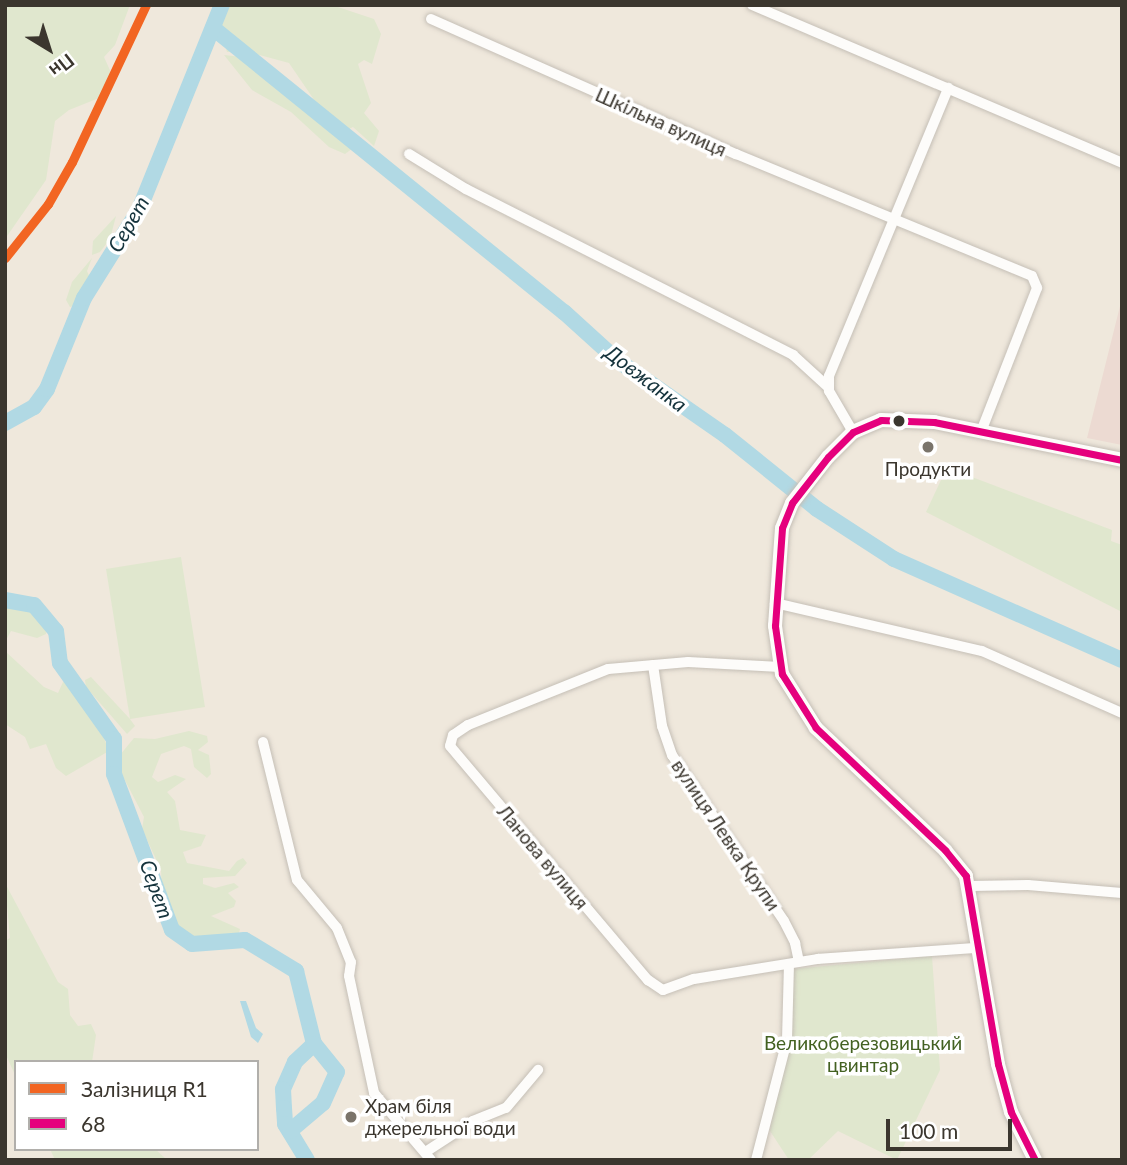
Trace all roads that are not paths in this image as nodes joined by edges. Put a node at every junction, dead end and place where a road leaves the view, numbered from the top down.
1 (752, 5) edge
2 (430, 19) dead end
3 (948, 88) junction
4 (409, 154) dead end
5 (1122, 163) edge
6 (894, 220) junction
7 (827, 386) junction
8 (853, 432) junction
9 (981, 432) junction
10 (1122, 460) edge
11 (775, 603) junction
12 (653, 664) junction
13 (780, 667) junction
14 (1122, 713) edge
15 (263, 742) dead end
16 (971, 886) junction
17 (1122, 893) edge
18 (977, 948) junction
19 (794, 963) junction
20 (538, 1070) dead end
21 (429, 1155) edge
22 (756, 1160) edge
23 (1035, 1160) edge

1 - 3 street
2 - 6 street, Шкільна вулиця
3 - 5 street
3 - 6 street
4 - 7 street
6 - 7 street
6 - 9 street, Шкільна вулиця
7 - 8 street
8 - 9 street
8 - 11 street
9 - 10 street
11 - 13 street
11 - 14 street
12 - 13 street, Ланова вулиця
12 - 19 street, вулиця Левка Крупи
12 - 19 street, Ланова вулиця
13 - 16 street
15 - 21 street
16 - 17 street
16 - 18 street
18 - 19 street, Ланова вулиця
18 - 23 street
19 - 22 street, вулиця Левка Крупи
20 - 21 street

